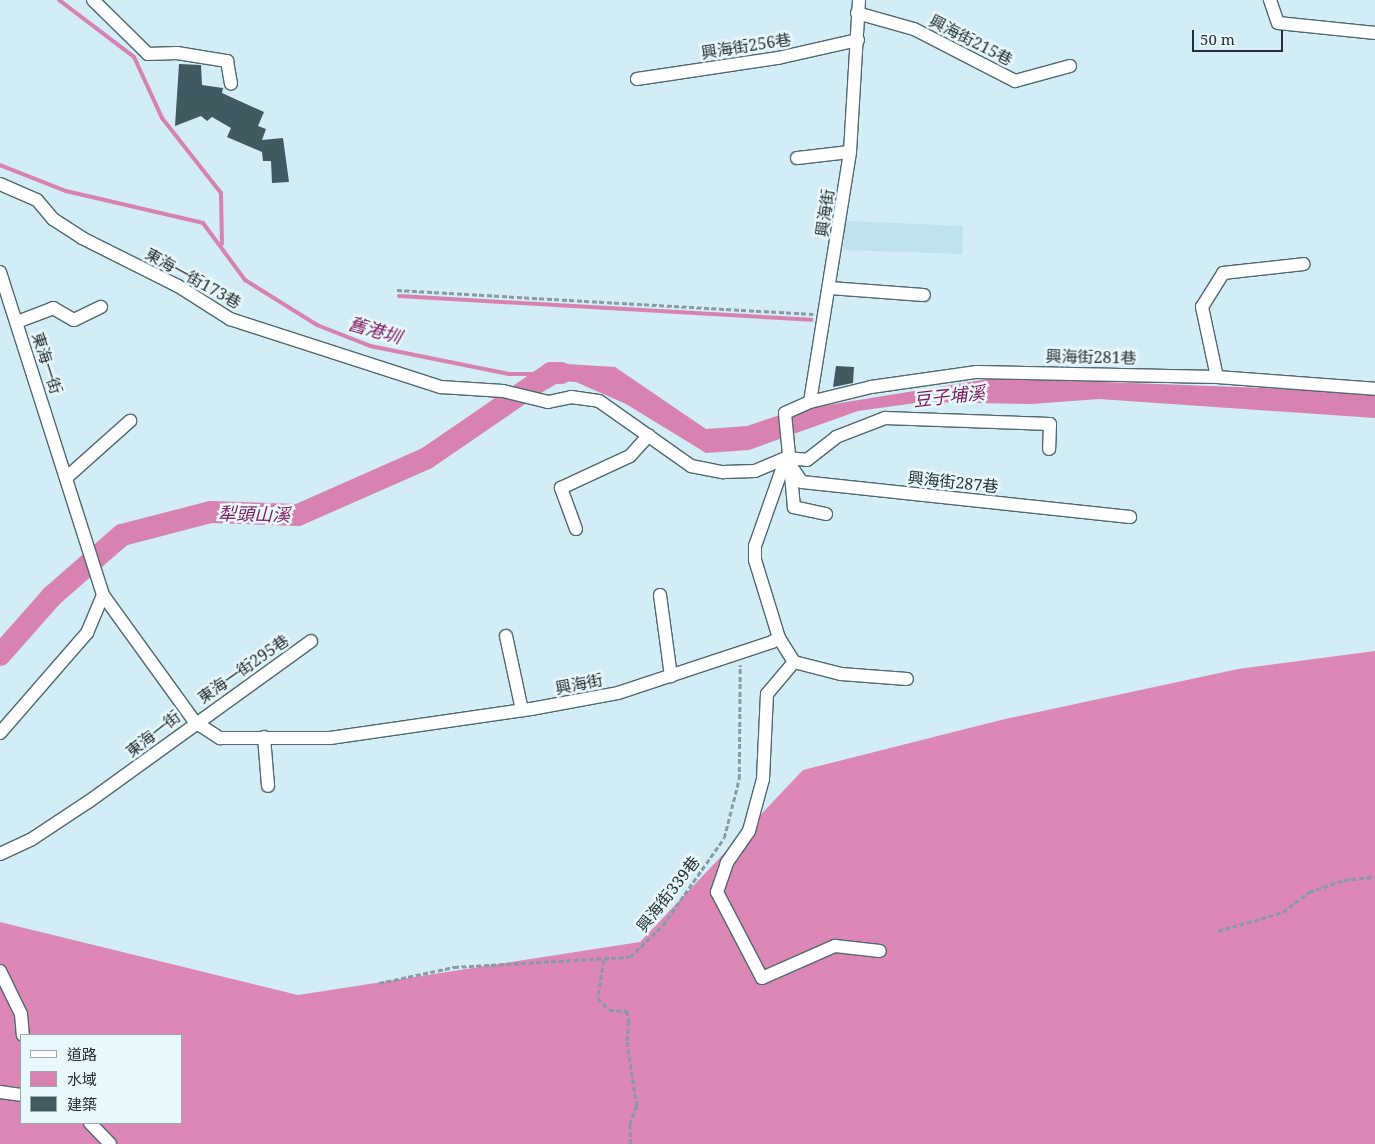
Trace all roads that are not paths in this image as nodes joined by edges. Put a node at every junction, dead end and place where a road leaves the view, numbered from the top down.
1 (93, 0) edge
2 (1270, 0) edge
3 (858, 6) edge
4 (1375, 33) edge
5 (858, 40) junction
6 (1070, 66) dead end
7 (637, 79) dead end
8 (231, 84) dead end
9 (850, 152) junction
10 (797, 158) dead end
11 (0, 184) edge
12 (1304, 264) dead end
13 (0, 272) edge
14 (829, 288) junction
15 (924, 295) dead end
16 (101, 307) dead end
17 (16, 322) junction
18 (1217, 377) junction
19 (1375, 389) edge
20 (810, 402) junction
21 (130, 421) dead end
22 (649, 435) junction
23 (1049, 449) dead end
24 (786, 458) junction
25 (66, 478) junction
26 (826, 514) dead end
27 (1130, 517) dead end
28 (576, 529) dead end
29 (103, 595) junction
30 (660, 595) dead end
31 (506, 636) dead end
32 (779, 638) junction
33 (311, 641) dead end
34 (794, 662) junction
35 (671, 676) junction
36 (907, 679) dead end
37 (522, 710) junction
38 (195, 722) junction
39 (0, 733) edge
40 (264, 737) junction
41 (268, 786) dead end
42 (0, 854) edge
43 (880, 951) dead end
44 (0, 971) edge
45 (22, 1034) edge
46 (0, 1092) edge
47 (20, 1095) edge
48 (91, 1124) edge
49 (110, 1144) edge

1 - 8 street
2 - 4 street
3 - 5 street, 興海街
3 - 6 street, 興海街215巷
5 - 7 street, 興海街256巷
5 - 9 street, 興海街
9 - 10 street
9 - 14 street, 興海街
11 - 22 street, 東海一街173巷
12 - 18 street
13 - 17 street, 東海一街
14 - 15 street
14 - 20 street, 興海街
16 - 17 street
17 - 25 street, 東海一街
18 - 19 street, 興海街281巷
18 - 20 street, 興海街281巷
20 - 24 street
21 - 25 street
22 - 24 street
22 - 28 street
23 - 24 street
24 - 26 street
24 - 27 street, 興海街287巷
24 - 32 street
25 - 29 street, 東海一街
29 - 38 street, 東海一街
29 - 39 street
30 - 35 street
31 - 37 street
32 - 34 street
32 - 35 street, 興海街
33 - 38 street, 東海一街295巷
34 - 36 street
34 - 43 street
35 - 37 street, 興海街
37 - 40 street, 興海街
38 - 40 street, 興海街
38 - 42 street, 東海一街
40 - 41 street
44 - 45 street
46 - 47 street
48 - 49 street

